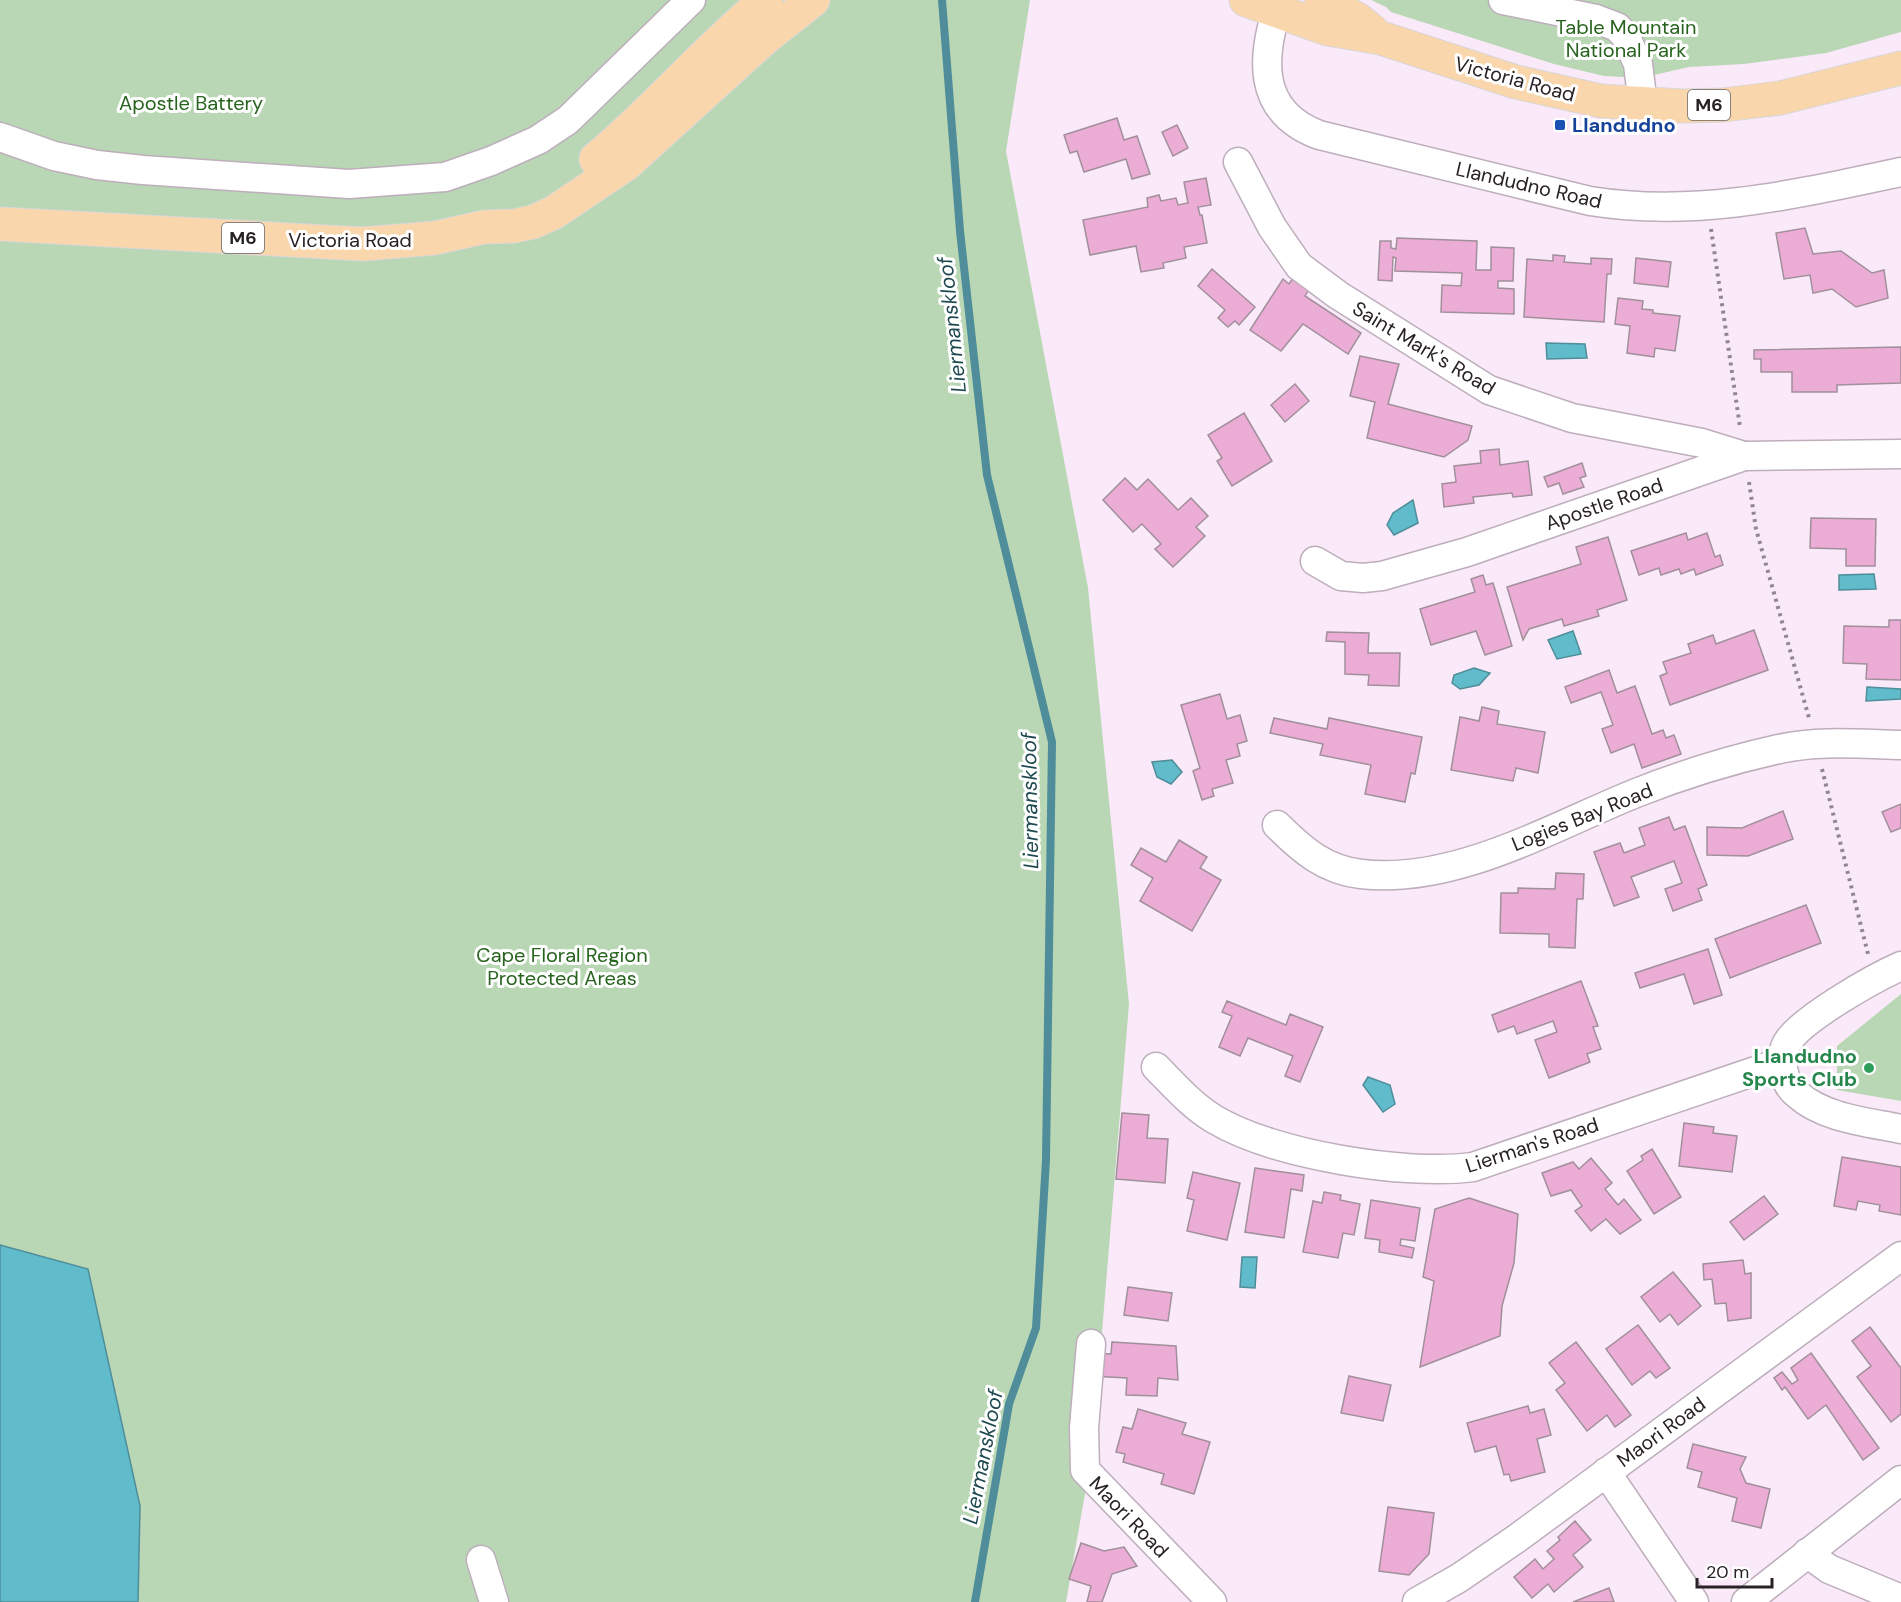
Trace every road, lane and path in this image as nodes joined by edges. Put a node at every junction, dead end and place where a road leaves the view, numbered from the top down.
1 (691, 0) edge
2 (766, 0) edge
3 (813, 0) edge
4 (1246, 0) edge
5 (1321, 0) edge
6 (1503, 0) edge
7 (1279, 5) edge
8 (1381, 38) junction
9 (1901, 68) edge
10 (1642, 105) junction
11 (0, 137) edge
12 (1238, 162) dead end
13 (1901, 172) edge
14 (1708, 206) junction
15 (0, 224) edge
16 (484, 227) junction
17 (1901, 454) edge
18 (1744, 456) junction
19 (1315, 561) dead end
20 (1816, 744) junction
21 (1901, 745) edge
22 (1278, 825) dead end
23 (1901, 966) edge
24 (1874, 978) junction
25 (1782, 1062) junction
26 (1156, 1067) dead end
27 (1901, 1129) edge
28 (1901, 1256) edge
29 (1091, 1344) dead end
30 (1606, 1472) junction
31 (1901, 1480) edge
32 (1807, 1553) junction
33 (481, 1560) dead end
34 (1901, 1599) edge
35 (494, 1602) edge
36 (1212, 1602) edge
37 (1417, 1602) edge
38 (1694, 1602) edge
39 (1746, 1602) edge

1 - 11 street
2 - 16 main road, Victoria Road / M6
3 - 16 main road, Victoria Road / M6
4 - 7 main road, Victoria Road / M6
5 - 8 main road, Victoria Road / M6
6 - 10 street
7 - 8 main road, Victoria Road / M6
7 - 14 street, Llandudno Road
8 - 10 main road, Victoria Road / M6
9 - 10 main road, Victoria Road / M6
12 - 18 street, Saint Mark's Road
13 - 14 street, Llandudno Road
14 - 18 path
15 - 16 main road, Victoria Road / M6
17 - 18 street, Apostle Road
18 - 19 street, Apostle Road
18 - 20 path
20 - 21 street, Logies Bay Road
20 - 22 street, Logies Bay Road
20 - 24 path
23 - 24 street
24 - 25 street
25 - 26 street, Lierman's Road
25 - 27 street
28 - 30 street, Maori Road
29 - 36 street, Maori Road
30 - 37 street, Maori Road
30 - 38 street
31 - 32 street
32 - 34 street
32 - 39 street
33 - 35 street

